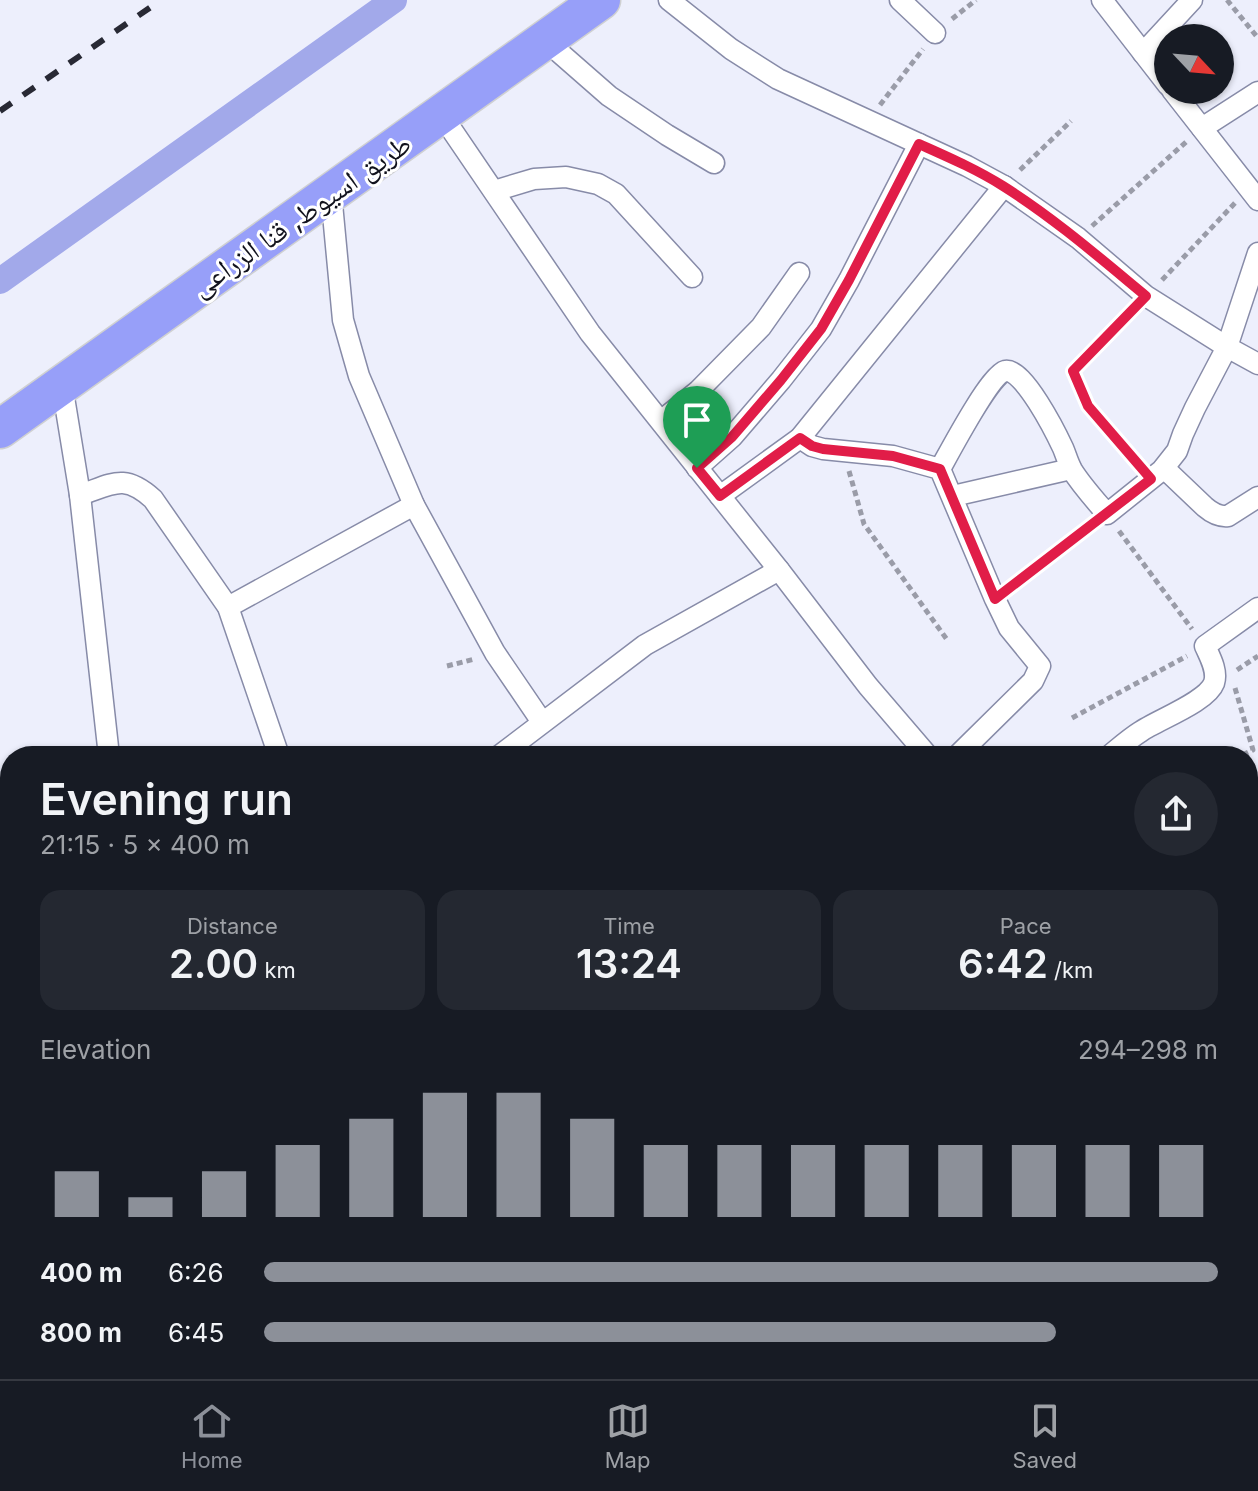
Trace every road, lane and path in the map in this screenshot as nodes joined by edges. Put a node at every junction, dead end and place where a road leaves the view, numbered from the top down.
1 (601, 0) edge
2 (669, 0) edge
3 (900, 0) edge
4 (976, 0) edge
5 (1102, 0) edge
6 (1192, 0) edge
7 (1227, 0) edge
8 (935, 33) junction
9 (1258, 38) edge
10 (545, 40) junction
11 (1143, 53) junction
12 (1154, 67) edge
13 (1258, 92) edge
14 (1183, 104) edge
15 (441, 114) junction
16 (868, 121) junction
17 (1071, 121) dead end
18 (1202, 128) junction
19 (919, 144) junction
20 (714, 163) dead end
21 (1004, 186) junction
22 (494, 191) junction
23 (331, 193) junction
24 (1253, 194) edge
25 (1078, 238) junction
26 (1258, 253) edge
27 (799, 273) dead end
28 (692, 277) dead end
29 (1146, 296) junction
30 (1227, 347) junction
31 (1258, 364) edge
32 (62, 385) junction
33 (661, 421) junction
34 (0, 429) edge
35 (800, 438) junction
36 (844, 451) junction
37 (697, 468) junction
38 (940, 469) junction
39 (1071, 469) junction
40 (1158, 474) junction
41 (80, 495) junction
42 (720, 496) junction
43 (953, 496) junction
44 (1258, 497) edge
45 (414, 505) junction
46 (1107, 514) junction
47 (779, 570) junction
48 (995, 599) junction
49 (228, 607) junction
50 (1258, 608) edge
51 (948, 641) dead end
52 (1205, 646) junction
53 (1258, 656) edge
54 (1072, 718) dead end
55 (542, 722) junction
56 (108, 746) edge
57 (276, 746) edge
58 (512, 746) edge
59 (919, 746) edge
60 (967, 746) edge
61 (1122, 746) edge
62 (1252, 746) edge

1 - 10 highway, طريق اسيوط, قنا الزراعى
2 - 16 street
3 - 8 street
4 - 8 path
5 - 11 street
6 - 11 street
7 - 9 path
8 - 16 path
10 - 15 highway, طريق اسيوط, قنا الزراعى
10 - 20 street
11 - 12 street
13 - 18 street
14 - 18 street
15 - 22 street
15 - 23 highway, طريق اسيوط, قنا الزراعى
16 - 19 street
17 - 21 path
18 - 24 street
18 - 25 path
19 - 21 street
19 - 37 street
21 - 25 street
21 - 35 street
22 - 28 street
22 - 33 street
23 - 32 highway, طريق اسيوط, قنا الزراعى
23 - 45 street
24 - 29 path
25 - 29 street
26 - 30 street
27 - 33 street
29 - 30 street
29 - 40 path
30 - 31 street
30 - 40 street
32 - 34 highway, طريق اسيوط, قنا الزراعى
32 - 41 street
33 - 37 street
35 - 36 street
35 - 42 street
36 - 38 street
36 - 51 path
37 - 42 street
38 - 39 street
38 - 43 street
39 - 43 street
39 - 46 street
40 - 44 street
40 - 46 street
41 - 49 street
41 - 56 street
42 - 47 street
43 - 48 street
45 - 49 street
45 - 55 street
46 - 48 path
46 - 52 path
47 - 55 street
47 - 59 street
48 - 60 street
49 - 57 street
50 - 52 street
52 - 54 path
52 - 61 street
53 - 62 path
55 - 58 street

